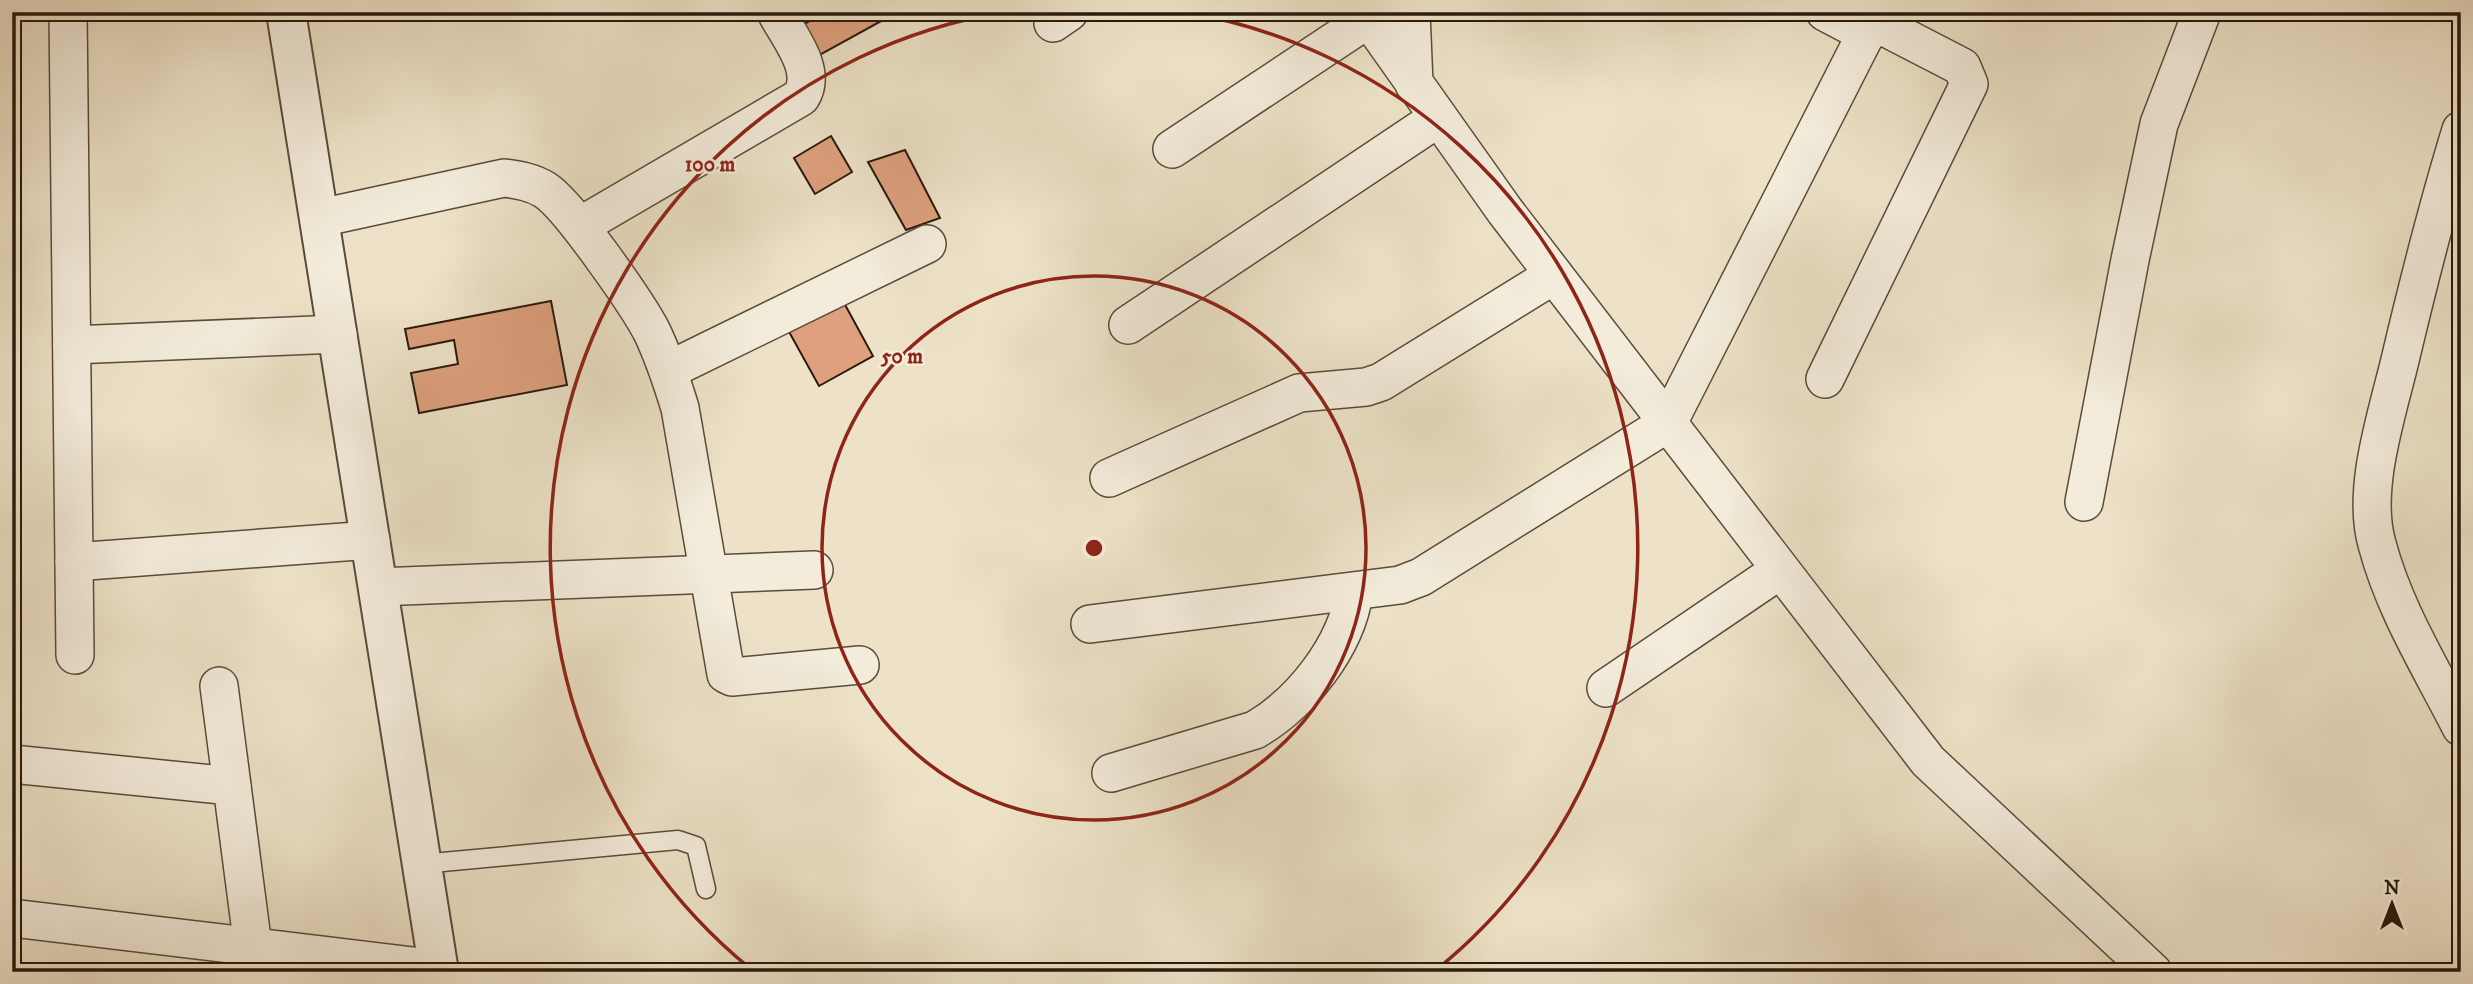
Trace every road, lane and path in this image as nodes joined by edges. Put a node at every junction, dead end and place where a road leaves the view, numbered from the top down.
1 (68, 12) edge
2 (286, 12) edge
3 (776, 12) edge
4 (1411, 12) edge
5 (1825, 12) edge
6 (2202, 12) edge
7 (1366, 15) edge
8 (1872, 22) edge
9 (1414, 83) junction
10 (1438, 118) junction
11 (2461, 131) edge
12 (1172, 149) dead end
13 (320, 218) junction
14 (580, 226) junction
15 (927, 244) dead end
16 (1554, 275) junction
17 (1128, 325) dead end
18 (338, 334) junction
19 (72, 345) junction
20 (668, 370) junction
21 (1825, 379) dead end
22 (1668, 423) junction
23 (1109, 478) dead end
24 (2084, 502) dead end
25 (371, 540) junction
26 (74, 562) junction
27 (814, 570) dead end
28 (1780, 570) junction
29 (708, 576) junction
30 (378, 587) junction
31 (1354, 593) junction
32 (1090, 624) dead end
33 (75, 655) dead end
34 (860, 665) dead end
35 (219, 686) dead end
36 (1606, 688) dead end
37 (2461, 727) edge
38 (12, 764) edge
39 (1111, 773) dead end
40 (232, 786) junction
41 (421, 864) junction
42 (706, 889) dead end
43 (12, 919) edge
44 (255, 959) edge
45 (438, 970) edge
46 (2153, 972) edge

1 - 19 street
2 - 13 street
3 - 14 street
4 - 9 street
5 - 8 street
6 - 24 street
7 - 9 street
7 - 12 street
8 - 21 street
8 - 22 street
9 - 10 street
10 - 16 street
10 - 17 street
11 - 37 street
13 - 14 street
13 - 18 street
14 - 20 street
15 - 20 street
16 - 22 street
16 - 23 street
18 - 19 street
18 - 25 street
19 - 26 street
20 - 29 street
22 - 28 street
22 - 31 street
25 - 26 street
25 - 30 street
26 - 33 street
27 - 29 street
28 - 36 street
28 - 46 street
29 - 30 street
29 - 34 street
30 - 41 street
31 - 32 street
31 - 39 street
35 - 40 street
38 - 40 street
40 - 44 street
41 - 42 lane
41 - 45 street
43 - 44 street
44 - 45 street

